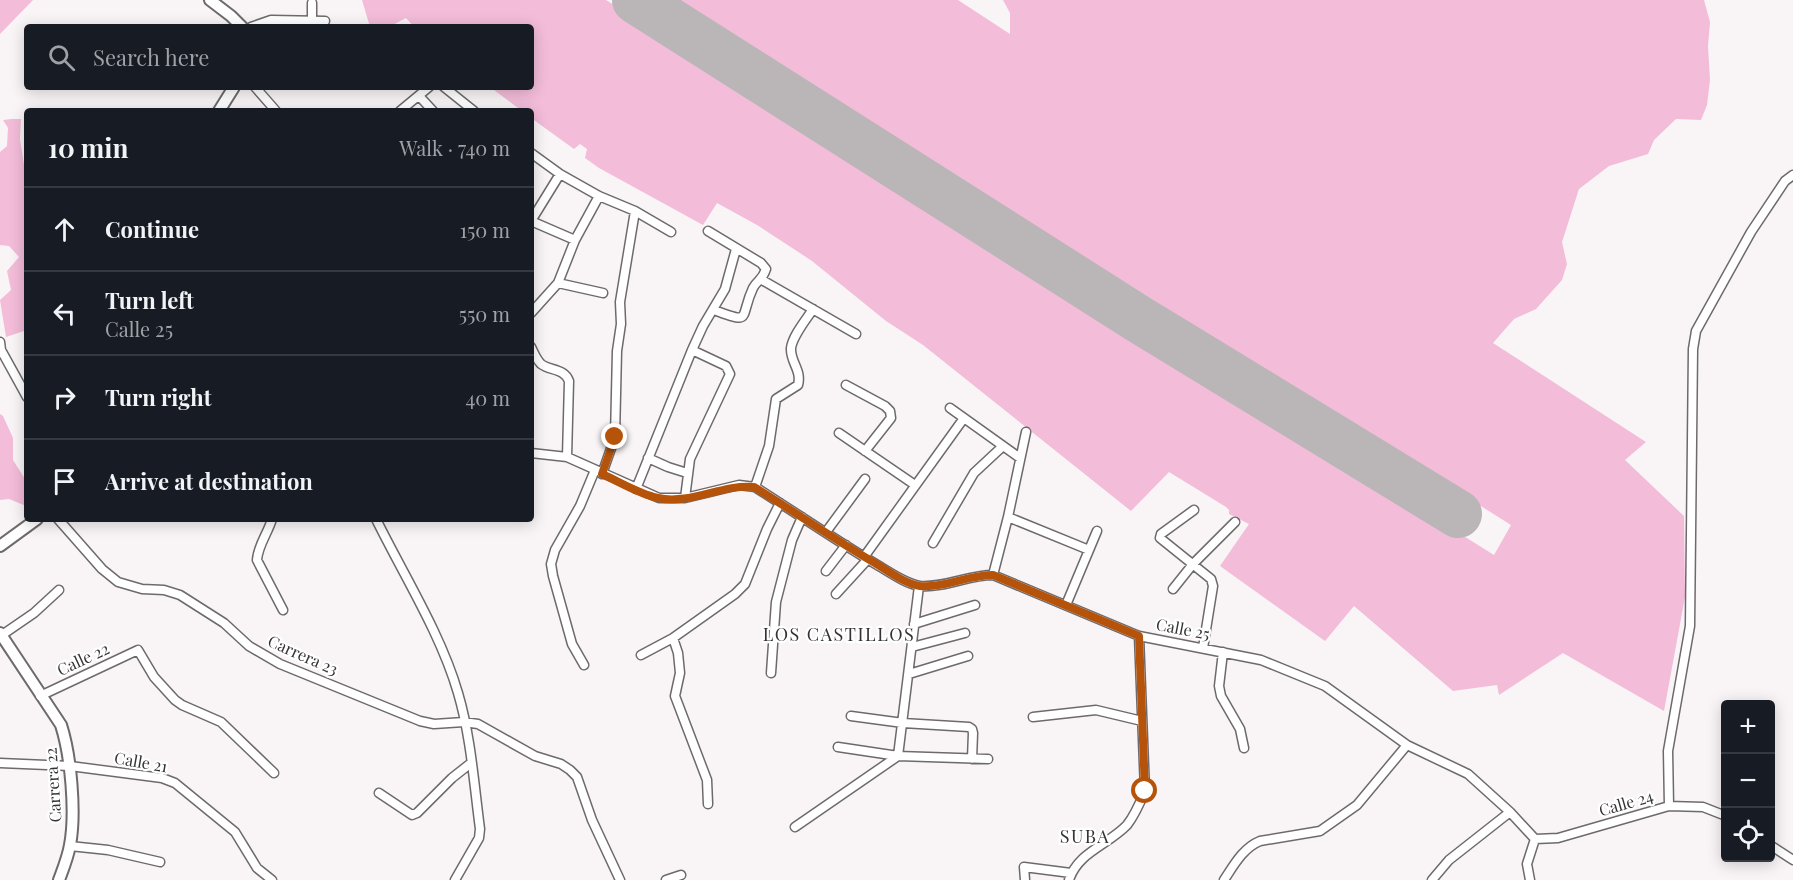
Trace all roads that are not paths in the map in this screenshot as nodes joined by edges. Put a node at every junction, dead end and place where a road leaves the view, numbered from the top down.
1 (210, 0) edge
2 (312, 3) dead end
3 (312, 21) junction
4 (325, 21) dead end
5 (239, 24) edge
6 (260, 24) edge
7 (232, 90) edge
8 (258, 90) edge
9 (426, 90) edge
10 (448, 90) edge
11 (420, 97) junction
12 (221, 108) edge
13 (273, 108) edge
14 (404, 108) edge
15 (430, 108) edge
16 (470, 108) edge
17 (534, 155) edge
18 (560, 174) junction
19 (1793, 175) edge
20 (599, 196) junction
21 (635, 211) junction
22 (534, 216) edge
23 (534, 222) edge
24 (708, 231) dead end
25 (671, 232) dead end
26 (575, 240) junction
27 (736, 249) junction
28 (762, 280) junction
29 (558, 283) junction
30 (603, 292) dead end
31 (813, 309) junction
32 (534, 310) edge
33 (714, 310) junction
34 (856, 334) dead end
35 (0, 342) edge
36 (692, 350) junction
37 (534, 353) edge
38 (846, 385) dead end
39 (24, 392) edge
40 (950, 408) dead end
41 (964, 418) junction
42 (1026, 432) dead end
43 (839, 433) dead end
44 (1003, 446) junction
45 (865, 451) junction
46 (534, 453) edge
47 (567, 458) junction
48 (648, 458) junction
49 (1020, 458) junction
50 (599, 472) junction
51 (687, 472) junction
52 (865, 479) dead end
53 (915, 486) junction
54 (754, 487) junction
55 (636, 489) junction
56 (685, 498) junction
57 (780, 503) junction
58 (1194, 510) dead end
59 (802, 516) junction
60 (1008, 517) junction
61 (33, 522) edge
62 (61, 522) edge
63 (271, 522) edge
64 (377, 522) edge
65 (1235, 522) dead end
66 (1097, 531) dead end
67 (825, 532) junction
68 (933, 543) dead end
69 (846, 545) junction
70 (0, 546) edge
71 (1089, 550) junction
72 (866, 558) junction
73 (1193, 564) junction
74 (826, 571) dead end
75 (993, 575) junction
76 (919, 586) junction
77 (1173, 588) dead end
78 (59, 590) dead end
79 (836, 594) dead end
80 (975, 605) dead end
81 (1066, 605) junction
82 (282, 610) dead end
83 (914, 624) junction
84 (965, 633) dead end
85 (1, 634) edge
86 (1139, 636) junction
87 (673, 638) junction
88 (912, 647) junction
89 (1203, 648) junction
90 (1224, 652) junction
91 (641, 656) dead end
92 (968, 656) dead end
93 (584, 665) dead end
94 (771, 673) dead end
95 (909, 674) junction
96 (40, 696) junction
97 (850, 716) dead end
98 (1032, 717) dead end
99 (1142, 721) junction
100 (465, 722) junction
101 (903, 723) junction
102 (1407, 744) junction
103 (838, 747) dead end
104 (1244, 748) dead end
105 (897, 756) junction
106 (972, 759) junction
107 (988, 759) dead end
108 (0, 763) edge
109 (471, 763) junction
110 (70, 766) junction
111 (273, 773) dead end
112 (379, 793) dead end
113 (708, 804) dead end
114 (1669, 806) junction
115 (1510, 812) junction
116 (1721, 814) edge
117 (795, 827) dead end
118 (1535, 839) junction
119 (70, 846) junction
120 (1775, 848) edge
121 (1793, 860) edge
122 (160, 862) dead end
123 (681, 875) dead end
124 (1070, 877) edge
125 (59, 880) edge
126 (272, 880) edge
127 (455, 880) edge
128 (620, 880) edge
129 (666, 880) edge
130 (1025, 880) edge
131 (1224, 880) edge
132 (1432, 880) edge
133 (1530, 880) edge

1 - 5 main road
2 - 3 street
3 - 4 street
3 - 6 street
7 - 12 main road
8 - 13 street
9 - 11 street
10 - 16 street
11 - 14 street
11 - 15 street
17 - 18 street
18 - 20 street
18 - 22 street
19 - 114 street
20 - 21 street
20 - 26 street
21 - 25 street
21 - 50 street
23 - 26 street
24 - 27 street
26 - 29 street
27 - 28 street
27 - 33 street
28 - 31 street
28 - 33 street
29 - 30 street
29 - 32 street
31 - 34 street
31 - 54 street
33 - 36 street
35 - 39 street
36 - 48 street
36 - 51 street
37 - 47 street
38 - 45 street
40 - 41 street
41 - 44 street
41 - 53 street
42 - 49 street
43 - 45 street
44 - 49 street
44 - 68 street
45 - 53 street
46 - 47 street
47 - 50 street
48 - 51 street
48 - 55 street
49 - 60 street
50 - 55 street
50 - 93 street
51 - 56 street
52 - 67 street
53 - 72 street
54 - 56 street
54 - 57 street
55 - 56 street
57 - 59 street
57 - 87 street
58 - 73 street
59 - 67 street
59 - 94 street
60 - 71 street
60 - 75 street
61 - 70 main road
62 - 100 street, Carrera 23
63 - 82 street
64 - 100 street
65 - 73 street
66 - 71 street
67 - 69 street
69 - 72 street
69 - 74 street
71 - 81 street
72 - 76 street
72 - 79 street
73 - 77 street
73 - 89 street
75 - 76 street, Calle 25
75 - 81 street, Calle 25
76 - 83 street
78 - 85 street
80 - 83 street
81 - 86 street, Calle 25
83 - 88 street
84 - 88 street
85 - 96 main road, Carrera 22
86 - 89 street, Calle 25
86 - 99 street
87 - 91 street
87 - 113 street
88 - 95 street
89 - 90 street, Calle 25
90 - 102 street, Calle 25
90 - 104 street
92 - 95 street
95 - 101 street
96 - 110 main road, Carrera 22
96 - 111 street, Calle 22
97 - 101 street
98 - 99 street
99 - 124 street
100 - 109 street
100 - 128 street
101 - 105 street
101 - 106 street
102 - 115 street, Calle 25
102 - 131 street
103 - 105 street
105 - 106 street
105 - 117 street
106 - 107 street
108 - 110 street, Calle 21
109 - 112 street
109 - 127 street
110 - 119 main road, Carrera 22
110 - 126 street, Calle 21
114 - 116 street, Calle 24
114 - 118 street, Calle 24
115 - 118 street, Calle 25
115 - 132 street
118 - 133 street
119 - 122 street
119 - 125 main road, Carrera 22
120 - 121 street
123 - 129 street
124 - 130 street

